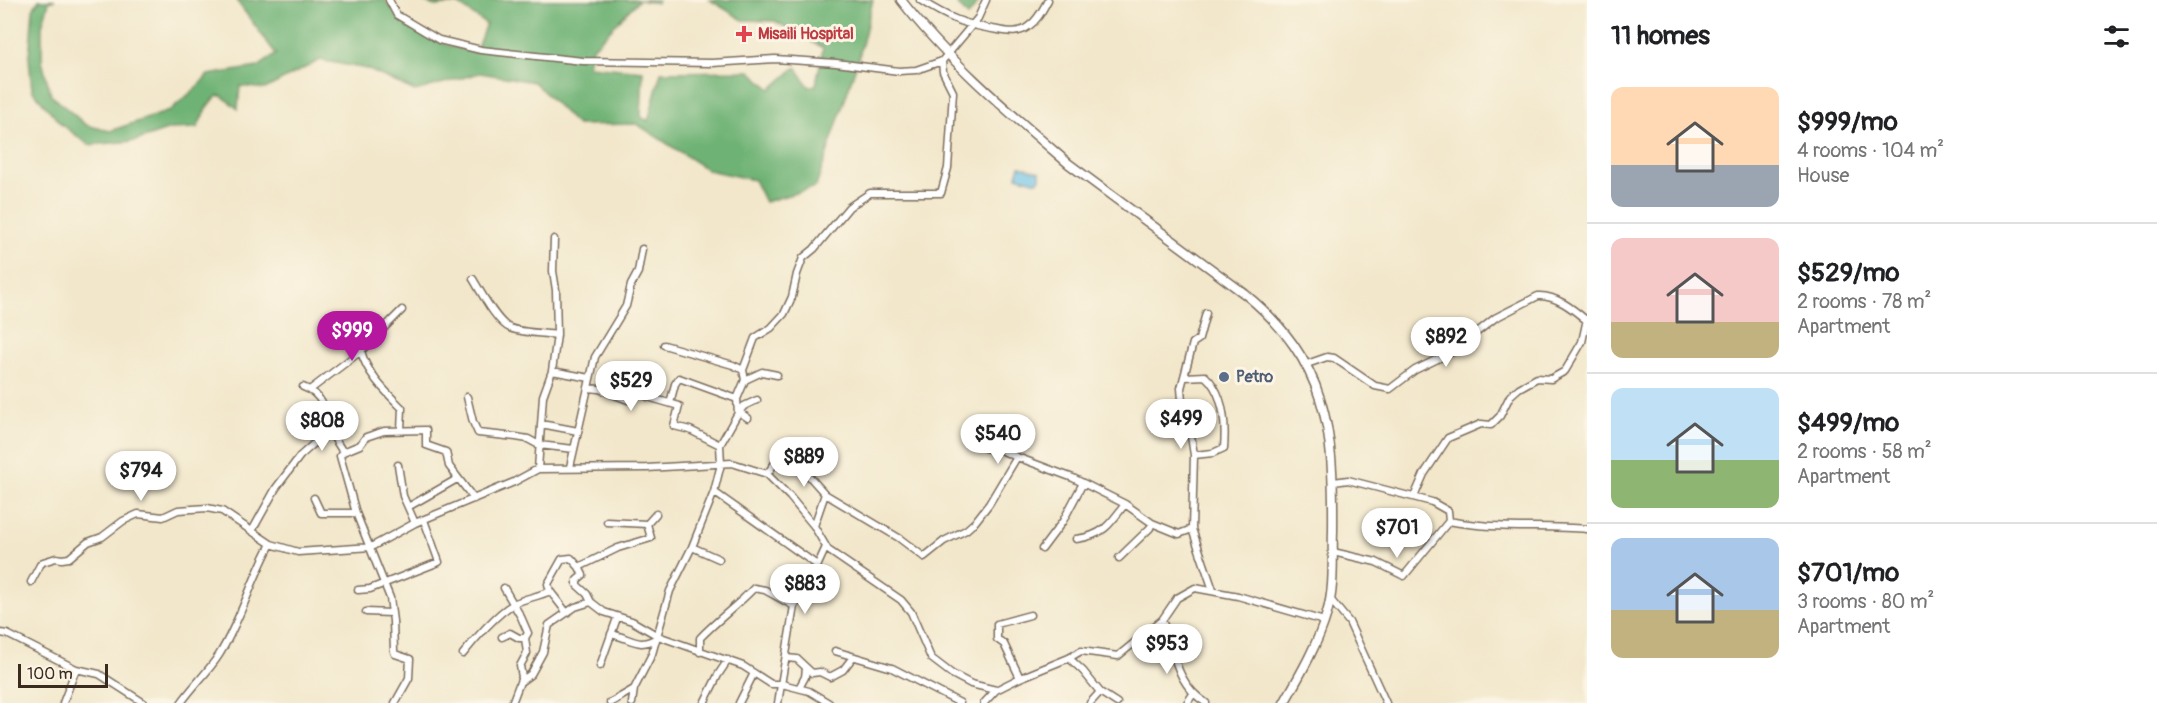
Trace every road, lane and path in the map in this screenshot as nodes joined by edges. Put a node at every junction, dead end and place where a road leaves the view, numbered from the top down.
1 (389, 0) edge
2 (901, 0) edge
3 (920, 0) edge
4 (986, 0) edge
5 (1048, 0) edge
6 (971, 26) junction
7 (949, 53) junction
8 (942, 61) junction
9 (554, 239) dead end
10 (642, 249) dead end
11 (473, 279) dead end
12 (402, 310) dead end
13 (1206, 313) dead end
14 (1586, 320) edge
15 (557, 335) junction
16 (664, 345) dead end
17 (361, 351) junction
18 (1307, 364) junction
19 (743, 370) junction
20 (552, 371) junction
21 (777, 375) dead end
22 (1185, 376) junction
23 (590, 378) junction
24 (746, 380) junction
25 (303, 387) dead end
26 (588, 388) junction
27 (311, 389) junction
28 (467, 397) dead end
29 (737, 399) junction
30 (756, 400) dead end
31 (670, 403) junction
32 (738, 413) junction
33 (748, 418) dead end
34 (541, 424) junction
35 (329, 430) junction
36 (400, 430) junction
37 (578, 431) junction
38 (539, 445) junction
39 (720, 445) junction
40 (985, 448) dead end
41 (574, 449) junction
42 (343, 452) junction
43 (1194, 455) junction
44 (1017, 457) junction
45 (721, 464) junction
46 (398, 465) dead end
47 (570, 468) junction
48 (538, 469) junction
49 (767, 474) junction
50 (457, 479) junction
51 (1334, 482) junction
52 (1083, 483) junction
53 (714, 492) junction
54 (825, 494) junction
55 (1414, 497) junction
56 (314, 498) dead end
57 (474, 499) junction
58 (1125, 504) junction
59 (408, 507) junction
60 (356, 513) junction
61 (656, 514) dead end
62 (424, 520) junction
63 (1449, 521) junction
64 (607, 522) dead end
65 (416, 523) junction
66 (1152, 523) junction
67 (647, 524) junction
68 (814, 526) junction
69 (1587, 529) edge
70 (1192, 530) junction
71 (252, 531) junction
72 (1076, 539) dead end
73 (271, 544) junction
74 (371, 547) junction
75 (692, 547) junction
76 (826, 547) junction
77 (1042, 549) dead end
78 (1333, 552) junction
79 (1119, 558) dead end
80 (719, 559) dead end
81 (817, 566) junction
82 (579, 567) junction
83 (31, 582) dead end
84 (384, 584) junction
85 (504, 588) dead end
86 (358, 590) dead end
87 (1213, 590) junction
88 (550, 591) junction
89 (1329, 599) junction
90 (591, 602) junction
91 (514, 603) junction
92 (794, 606) junction
93 (366, 612) dead end
94 (392, 613) junction
95 (567, 613) junction
96 (1030, 615) dead end
97 (617, 618) junction
98 (1162, 620) junction
99 (1324, 621) junction
100 (0, 633) edge
101 (611, 634) junction
102 (658, 636) junction
103 (502, 637) dead end
104 (525, 638) junction
105 (835, 651) dead end
106 (700, 652) junction
107 (463, 654) dead end
108 (853, 657) junction
109 (786, 658) junction
110 (1069, 658) junction
111 (728, 660) junction
112 (600, 666) dead end
113 (806, 668) junction
114 (76, 669) junction
115 (754, 673) junction
116 (1020, 678) junction
117 (520, 682) junction
118 (782, 684) junction
119 (799, 688) junction
120 (634, 689) junction
121 (996, 690) junction
122 (1100, 692) junction
123 (1193, 694) junction
124 (63, 703) edge
125 (144, 703) edge
126 (181, 703) edge
127 (395, 703) edge
128 (512, 703) edge
129 (610, 703) edge
130 (632, 703) edge
131 (705, 703) edge
132 (739, 703) edge
133 (778, 703) edge
134 (828, 703) edge
135 (960, 703) edge
136 (984, 703) edge
137 (1090, 703) edge
138 (1117, 703) edge
139 (1187, 703) edge
140 (1206, 703) edge
141 (1284, 703) edge
142 (1386, 703) edge

1 - 8 street
2 - 7 main road
3 - 6 street
4 - 6 street
5 - 6 street
6 - 7 street
7 - 8 street
7 - 18 main road
8 - 19 street
9 - 15 street
10 - 23 street
11 - 15 street
12 - 17 street
13 - 22 street
14 - 18 street
14 - 55 street
15 - 20 street
16 - 19 street
17 - 27 street
17 - 36 street
18 - 51 main road
19 - 24 street
20 - 23 street
20 - 34 street
21 - 24 street
22 - 43 street
22 - 43 street
23 - 26 street
24 - 29 street
25 - 27 street
26 - 31 street
26 - 37 street
27 - 35 street
28 - 38 street
29 - 31 street
29 - 32 street
30 - 32 street
31 - 39 street
32 - 33 street
32 - 39 street
34 - 37 street
34 - 38 street
35 - 42 street
35 - 71 street
36 - 42 street
36 - 50 street
37 - 41 street
38 - 41 street
38 - 48 street
39 - 45 street
40 - 44 street
41 - 47 street
42 - 60 street
43 - 70 street
44 - 52 street
44 - 54 street
45 - 47 street
45 - 49 street
45 - 53 street
46 - 59 street
47 - 48 street
48 - 57 street
49 - 54 street
49 - 68 street
50 - 57 street
50 - 59 street
51 - 55 street
51 - 78 main road
52 - 58 street
52 - 77 street
53 - 75 street
53 - 81 street
54 - 68 street
55 - 63 street
56 - 60 street
57 - 62 street
58 - 66 street
58 - 72 street
59 - 65 street
60 - 74 street
61 - 67 street
62 - 65 street
62 - 84 street
63 - 69 street
63 - 78 street
64 - 67 street
65 - 74 street
66 - 70 street
66 - 79 street
67 - 82 street
68 - 76 street
70 - 87 street
71 - 73 street
71 - 83 street
73 - 74 street
73 - 126 street
74 - 84 street
75 - 80 street
75 - 102 street
76 - 81 street
76 - 121 street
78 - 89 main road
81 - 92 street
82 - 88 street
82 - 90 street
84 - 86 street
84 - 94 street
85 - 91 street
87 - 98 street
87 - 99 street
88 - 91 street
88 - 95 street
89 - 99 main road
89 - 142 street
90 - 95 street
90 - 97 street
91 - 104 street
91 - 107 street
92 - 106 street
92 - 109 street
93 - 94 street
94 - 127 street
95 - 117 street
96 - 116 street
97 - 101 street
97 - 102 street
98 - 110 street
98 - 123 street
99 - 141 main road
100 - 114 street
101 - 102 street
101 - 112 street
102 - 106 street
102 - 120 street
103 - 104 street
104 - 117 street
105 - 108 street
106 - 111 street
108 - 113 street
108 - 135 street
109 - 113 street
109 - 118 street
110 - 116 street
110 - 122 street
111 - 115 street
111 - 131 street
113 - 119 street
114 - 124 street
114 - 125 street
115 - 118 street
115 - 132 street
116 - 121 street
117 - 128 street
118 - 119 street
118 - 133 street
119 - 134 street
120 - 129 street
120 - 130 street
121 - 136 street
122 - 137 street
122 - 138 street
123 - 139 street
123 - 140 street

